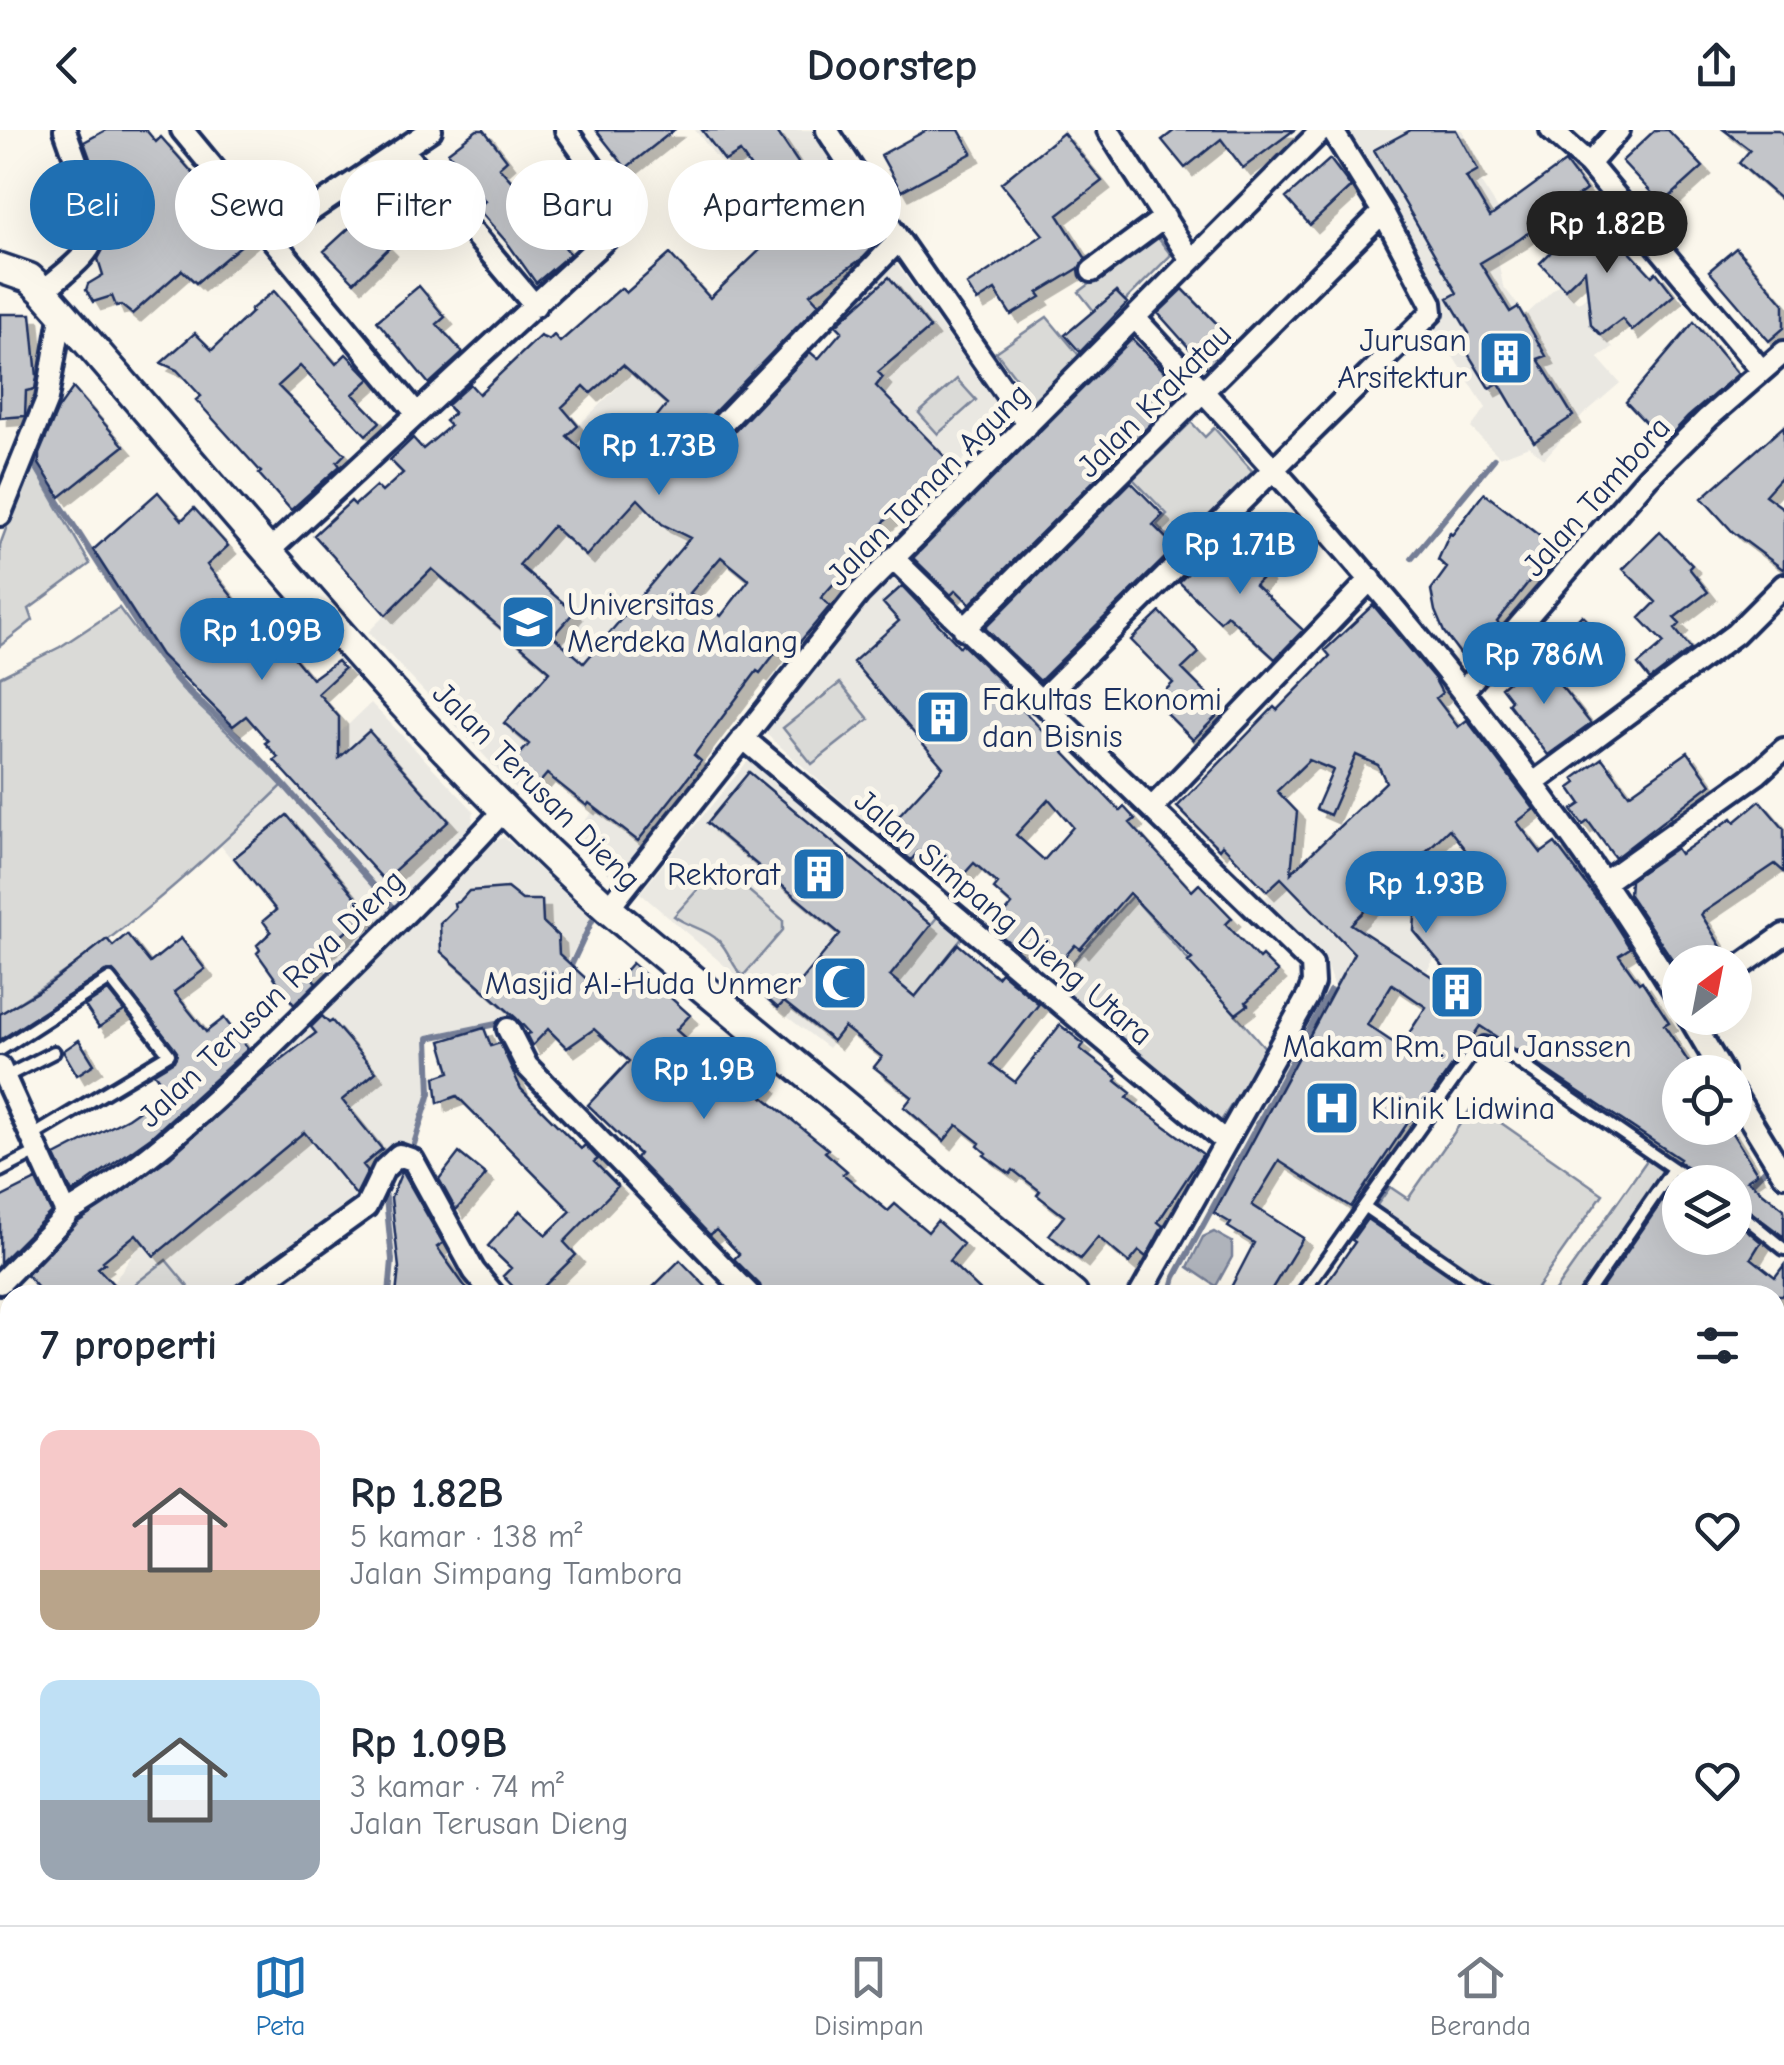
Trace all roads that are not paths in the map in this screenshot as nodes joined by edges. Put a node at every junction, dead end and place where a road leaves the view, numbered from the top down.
1 (65, 130) edge
2 (182, 130) edge
3 (431, 130) edge
4 (566, 130) edge
5 (827, 130) edge
6 (1108, 130) edge
7 (1322, 130) edge
8 (1332, 130) edge
9 (1551, 130) edge
10 (1619, 130) edge
11 (403, 150) junction
12 (207, 160) edge
13 (846, 160) edge
14 (1589, 164) junction
15 (320, 205) edge
16 (1383, 212) junction
17 (1165, 217) junction
18 (901, 244) edge
19 (283, 250) edge
20 (888, 250) edge
21 (1191, 260) junction
22 (5, 269) edge
23 (1092, 271) dead end
24 (53, 301) junction
25 (534, 306) junction
26 (1135, 318) junction
27 (1784, 352) edge
28 (1762, 371) junction
29 (1205, 392) junction
30 (417, 414) junction
31 (1028, 424) junction
32 (707, 440) dead end
33 (1272, 469) junction
34 (0, 515) edge
35 (270, 550) junction
36 (894, 558) junction
37 (1372, 579) junction
38 (1784, 585) edge
39 (964, 629) junction
40 (1463, 691) junction
41 (1039, 702) junction
42 (743, 738) junction
43 (1784, 749) edge
44 (1535, 782) junction
45 (1152, 808) junction
46 (503, 811) junction
47 (1606, 882) junction
48 (608, 909) junction
49 (1784, 935) edge
50 (1752, 958) edge
51 (1662, 971) edge
52 (508, 1029) dead end
53 (0, 1050) edge
54 (54, 1052) dead end
55 (2, 1077) edge
56 (1752, 1125) edge
57 (1226, 1142) junction
58 (34, 1145) junction
59 (1667, 1165) edge
60 (0, 1171) edge
61 (1782, 1173) edge
62 (1662, 1185) edge
63 (1365, 1207) junction
64 (67, 1212) junction
65 (1752, 1224) edge
66 (1784, 1249) edge
67 (1, 1280) edge
68 (258, 1285) edge
69 (485, 1285) edge
70 (740, 1285) edge
71 (1061, 1285) edge
72 (1146, 1285) edge
73 (1308, 1285) edge
74 (1478, 1285) edge
75 (1593, 1285) edge

1 - 24 street
2 - 12 street
3 - 11 street
4 - 25 street
5 - 13 street
6 - 17 street
7 - 21 street, Jalan Taman Agung
8 - 16 street
9 - 14 street
10 - 14 street
11 - 15 street
11 - 25 street
14 - 28 street
16 - 29 street, Jalan Krakatau
16 - 33 street
17 - 21 street
17 - 23 street
18 - 31 street
19 - 30 street
20 - 32 street
21 - 26 street, Jalan Taman Agung
22 - 24 street, Jalan Terusan Dieng
24 - 34 street
24 - 35 street, Jalan Terusan Dieng
25 - 30 street
26 - 29 street
26 - 31 street, Jalan Taman Agung
27 - 28 street, Jalan Tambora
28 - 40 street, Jalan Tambora
29 - 33 street
29 - 39 street, Jalan Krakatau
30 - 35 street
31 - 36 street, Jalan Taman Agung
33 - 37 street
33 - 41 street
35 - 46 street, Jalan Terusan Dieng
36 - 39 street
36 - 42 street, Jalan Taman Agung
37 - 40 street
37 - 45 street
38 - 44 street
39 - 41 street
40 - 44 street
41 - 45 street
42 - 48 street, Jalan Taman Agung
42 - 57 street, Jalan Simpang Dieng Utara
43 - 47 street
44 - 47 street
45 - 57 street
46 - 48 street, Jalan Terusan Dieng
46 - 64 street, Jalan Terusan Raya Dieng
47 - 51 street
48 - 71 street, Jalan Terusan Dieng
49 - 50 street
52 - 70 street
53 - 58 lane
54 - 55 lane
55 - 58 street
56 - 61 street
57 - 72 street
58 - 60 lane
58 - 64 street
59 - 63 lane
62 - 75 lane
63 - 73 lane
63 - 74 lane
64 - 67 street, Jalan Terusan Raya Dieng
65 - 66 lane
68 - 69 street

